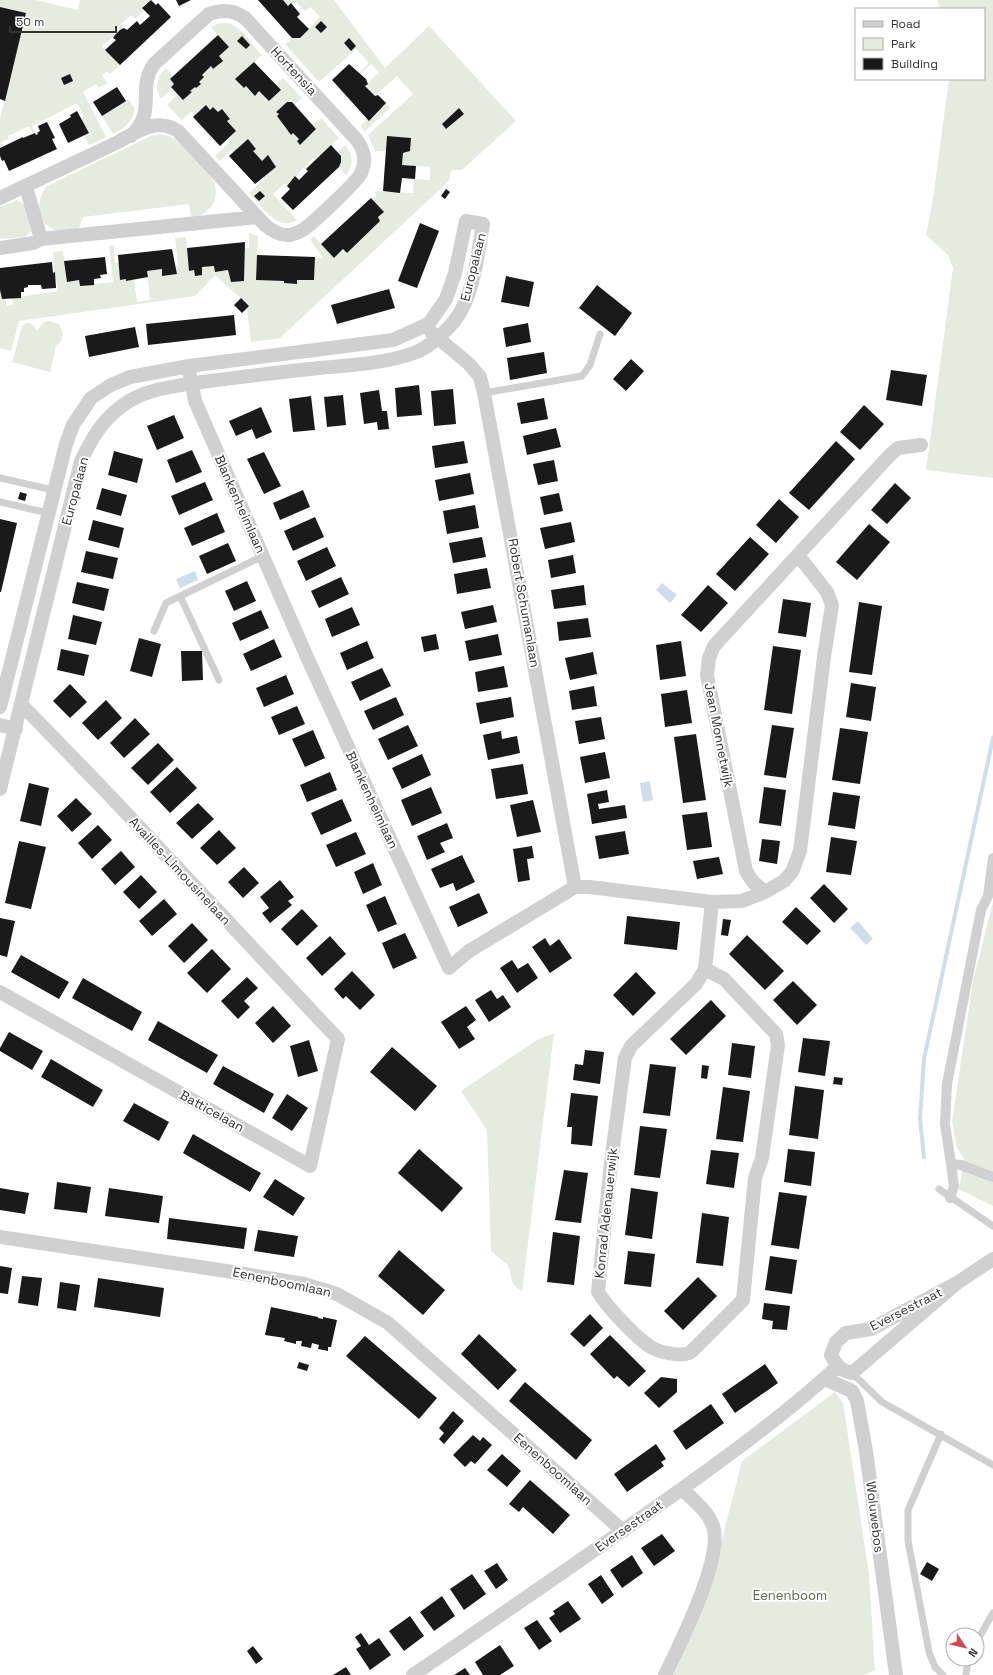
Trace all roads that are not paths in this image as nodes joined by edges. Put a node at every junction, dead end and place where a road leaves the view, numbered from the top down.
1 (130, 136) junction
2 (26, 186) junction
3 (0, 198) edge
4 (257, 217) junction
5 (41, 239) junction
6 (0, 248) edge
7 (424, 326) junction
8 (600, 334) dead end
9 (438, 337) junction
10 (189, 366) junction
11 (192, 384) junction
12 (484, 393) junction
13 (922, 445) dead end
14 (0, 478) edge
15 (53, 490) junction
16 (0, 502) edge
17 (48, 513) junction
18 (798, 555) junction
19 (263, 556) junction
20 (180, 596) junction
21 (154, 631) dead end
22 (219, 680) dead end
23 (22, 705) junction
24 (0, 707) edge
25 (0, 725) edge
26 (16, 729) junction
27 (4, 758) edge
28 (0, 789) edge
29 (993, 858) edge
30 (575, 887) junction
31 (765, 892) junction
32 (712, 902) junction
33 (993, 906) edge
34 (981, 910) junction
35 (705, 969) junction
36 (0, 992) edge
37 (338, 1039) joint
38 (951, 1164) junction
39 (993, 1177) edge
40 (939, 1189) dead end
41 (950, 1198) junction
42 (993, 1226) edge
43 (0, 1237) edge
44 (993, 1259) edge
45 (957, 1283) junction
46 (837, 1367) junction
47 (852, 1373) junction
48 (825, 1378) junction
49 (941, 1434) junction
50 (993, 1465) edge
51 (682, 1489) junction
52 (623, 1531) junction
53 (993, 1613) edge
54 (985, 1627) edge
55 (413, 1675) edge
56 (665, 1675) edge
57 (896, 1675) edge
58 (943, 1675) edge

1 - 2 street, Hortensia
1 - 4 street, Hortensia
1 - 4 street, Hortensia
2 - 3 street, Hortensia
2 - 5 street
4 - 5 street
5 - 6 street
7 - 9 street
7 - 9 street, Europalaan
7 - 10 street, Europalaan
8 - 12 lane
9 - 11 street, Europalaan
9 - 12 street, Robert Schumanlaan
10 - 11 street, Blankenheimlaan
10 - 15 street, Europalaan
11 - 19 street, Blankenheimlaan
11 - 23 street, Europalaan
12 - 30 street, Robert Schumanlaan
13 - 18 street, Jean Monnetwijk
14 - 15 lane
15 - 17 street, Europalaan
16 - 17 lane
17 - 24 street, Europalaan
18 - 31 street
18 - 31 street, Jean Monnetwijk
19 - 20 lane
19 - 30 street, Blankenheimlaan
20 - 21 lane
20 - 22 lane
23 - 26 street, Europalaan
23 - 37 street, Availles-Limousinelaan
25 - 26 street
26 - 27 street, Europalaan
27 - 28 street, Europalaan
29 - 34 street
30 - 32 street
31 - 32 street
32 - 35 street, Konrad Adenauerwijk
33 - 34 street
34 - 38 street
35 - 35 street, Konrad Adenauerwijk
36 - 37 street, Batticelaan
38 - 39 street
38 - 41 street
40 - 41 lane
41 - 42 lane
43 - 52 street, Eenenboomlaan
44 - 45 street, Eversestraat
45 - 46 street, Eversestraat
45 - 47 street, Eversestraat
46 - 47 street
46 - 48 street, Eversestraat
47 - 49 lane
48 - 51 street, Eversestraat
48 - 57 street, Woluwebos
49 - 50 lane
49 - 58 lane
51 - 52 street, Eversestraat
51 - 56 street
52 - 55 street, Eversestraat
53 - 54 lane

